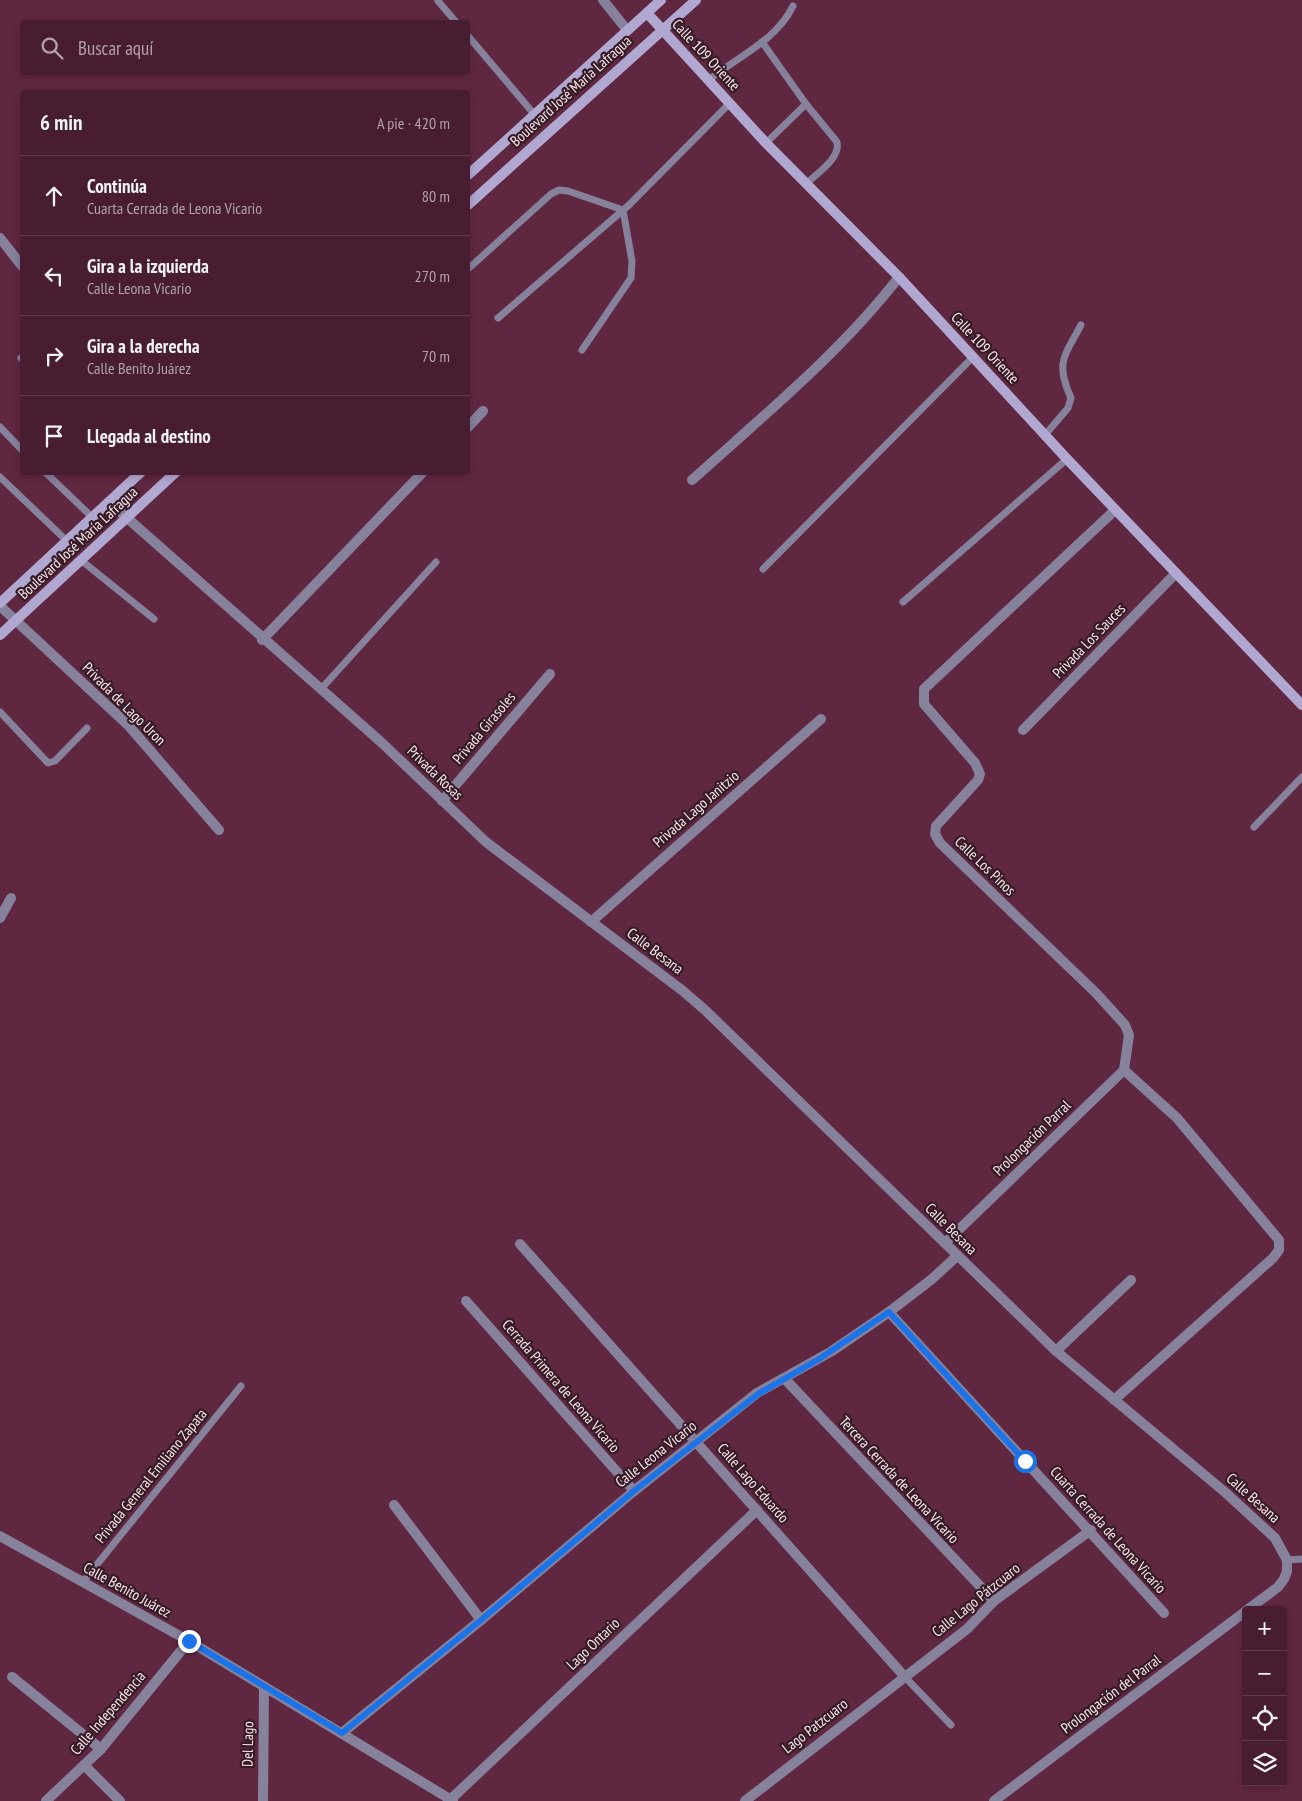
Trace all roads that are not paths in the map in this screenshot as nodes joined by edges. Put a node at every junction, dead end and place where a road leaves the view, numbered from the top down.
1 (603, 0) edge
2 (661, 0) edge
3 (696, 0) edge
4 (438, 1) dead end
5 (793, 6) dead end
6 (647, 13) junction
7 (454, 20) edge
8 (662, 29) junction
9 (627, 30) junction
10 (470, 38) edge
11 (762, 42) junction
12 (709, 80) junction
13 (730, 102) junction
14 (806, 104) junction
15 (534, 114) junction
16 (766, 143) junction
17 (470, 173) edge
18 (806, 184) junction
19 (470, 203) edge
20 (623, 210) junction
21 (0, 238) edge
22 (20, 263) edge
23 (470, 267) edge
24 (899, 277) junction
25 (498, 318) dead end
26 (1080, 325) dead end
27 (582, 350) dead end
28 (973, 357) junction
29 (482, 411) dead end
30 (470, 424) edge
31 (0, 427) edge
32 (1045, 435) junction
33 (20, 448) edge
34 (1067, 459) junction
35 (47, 475) edge
36 (135, 475) edge
37 (173, 475) edge
38 (420, 475) edge
39 (0, 477) edge
40 (692, 480) dead end
41 (109, 502) junction
42 (1115, 510) junction
43 (93, 518) junction
44 (127, 518) junction
45 (67, 541) junction
46 (82, 561) junction
47 (436, 562) dead end
48 (763, 569) dead end
49 (1176, 572) junction
50 (903, 602) dead end
51 (0, 605) edge
52 (154, 619) dead end
53 (15, 623) junction
54 (0, 635) edge
55 (262, 640) junction
56 (550, 674) dead end
57 (321, 689) junction
58 (1302, 705) edge
59 (0, 712) edge
60 (821, 719) dead end
61 (86, 728) dead end
62 (1023, 730) dead end
63 (1302, 777) edge
64 (442, 801) junction
65 (1254, 827) dead end
66 (218, 830) dead end
67 (11, 898) dead end
68 (0, 918) edge
69 (591, 922) junction
70 (1124, 1070) junction
71 (945, 1243) junction
72 (520, 1244) dead end
73 (957, 1256) junction
74 (1131, 1280) dead end
75 (466, 1301) dead end
76 (889, 1312) junction
77 (1056, 1351) junction
78 (784, 1378) junction
79 (240, 1386) dead end
80 (1114, 1400) junction
81 (697, 1441) junction
82 (634, 1491) junction
83 (394, 1505) dead end
84 (756, 1510) junction
85 (1091, 1530) junction
86 (0, 1536) edge
87 (1302, 1559) edge
88 (1287, 1560) junction
89 (82, 1583) junction
90 (994, 1601) junction
91 (1252, 1606) edge
92 (1164, 1613) dead end
93 (1242, 1613) edge
94 (481, 1620) junction
95 (189, 1641) junction
96 (904, 1676) junction
97 (12, 1677) dead end
98 (264, 1687) junction
99 (951, 1725) dead end
100 (342, 1733) junction
101 (101, 1749) junction
102 (84, 1765) junction
103 (452, 1800) edge
104 (46, 1801) edge
105 (120, 1801) edge
106 (263, 1801) edge
107 (745, 1801) edge
108 (994, 1801) edge

1 - 9 street
2 - 6 main road, Boulevard José María Lafragua
3 - 8 main road, Boulevard José María Lafragua
4 - 7 lane
5 - 11 lane
6 - 8 main road, Calle 109 Oriente
6 - 9 main road, Boulevard José María Lafragua
8 - 12 main road, Calle 109 Oriente
8 - 19 main road, Boulevard José María Lafragua
9 - 15 main road, Boulevard José María Lafragua
10 - 15 lane
11 - 12 lane
11 - 14 lane
12 - 13 main road, Calle 109 Oriente
13 - 16 main road, Calle 109 Oriente
13 - 20 lane
14 - 16 lane
14 - 18 lane
15 - 17 main road, Boulevard José María Lafragua
16 - 18 main road, Calle 109 Oriente
18 - 24 main road, Calle 109 Oriente
20 - 23 lane
20 - 25 lane
20 - 27 lane
21 - 22 street
24 - 28 main road, Calle 109 Oriente
24 - 40 street
26 - 32 lane
28 - 32 main road, Calle 109 Oriente
28 - 48 lane
29 - 30 street
31 - 33 lane
32 - 34 main road, Calle 109 Oriente
34 - 42 main road, Calle 109 Oriente
34 - 50 lane
35 - 43 lane
36 - 41 main road, Boulevard José María Lafragua
37 - 44 main road, Boulevard José María Lafragua
38 - 55 street
39 - 45 lane
41 - 43 main road, Boulevard José María Lafragua
41 - 44 street, Privada Rosas
42 - 49 main road, Calle 109 Oriente
42 - 70 street, Calle Los Pinos
43 - 45 main road, Boulevard José María Lafragua
44 - 46 main road, Boulevard José María Lafragua
44 - 55 street, Privada Rosas
45 - 51 main road, Boulevard José María Lafragua
46 - 52 lane
46 - 53 main road, Boulevard José María Lafragua
47 - 57 lane
49 - 58 main road, Calle 109 Oriente
49 - 62 street, Privada Los Sauces
51 - 53 street, Privada de Lago Uron
53 - 54 main road, Boulevard José María Lafragua
53 - 66 street, Privada de Lago Uron
55 - 57 street, Privada Rosas
56 - 64 street, Privada Girasoles
57 - 64 street, Privada Rosas
59 - 61 lane
60 - 69 street, Privada Lago Janitzio
63 - 65 lane
64 - 69 street, Privada Rosas
67 - 68 street
69 - 71 street, Calle Besana
70 - 71 street, Prolongación Parral
70 - 80 street
71 - 73 street, Calle Besana
72 - 81 street, Calle Lago Eduardo
73 - 76 street, Calle Leona Vicario
73 - 77 street, Calle Besana
74 - 77 street
75 - 82 street, Cerrada Primera de Leona Vicario
76 - 78 street, Calle Leona Vicario
76 - 85 street, Cuarta Cerrada de Leona Vicario
77 - 80 street, Calle Besana
78 - 81 street, Calle Leona Vicario
78 - 90 street, Tercera Cerrada de Leona Vicario
79 - 89 lane, Privada General Emiliano Zapata
80 - 88 street, Calle Besana
81 - 82 street, Calle Leona Vicario
81 - 84 street, Calle Lago Eduardo
82 - 94 street, Calle Leona Vicario
83 - 94 street
84 - 96 street, Calle Lago Eduardo
84 - 103 street, Lago Ontario
85 - 90 street, Calle Lago Pátzcuaro
85 - 92 street, Cuarta Cerrada de Leona Vicario
86 - 89 street, Calle Benito Juárez
87 - 88 lane
88 - 91 street, Prolongación del Parral
89 - 95 street, Calle Benito Juárez
90 - 96 street, Calle Lago Pátzcuaro
93 - 108 street, Prolongación del Parral
94 - 100 street, Calle Leona Vicario
95 - 98 street, Calle Benito Juárez
95 - 101 street, Calle Independencia
96 - 99 lane
96 - 107 street, Lago Patzcuaro
97 - 101 street
98 - 100 street, Calle Benito Juárez
98 - 106 street, Del Lago
100 - 103 street, Calle Benito Juárez
101 - 102 street, Calle Independencia
102 - 104 street, Calle Independencia
102 - 105 street

